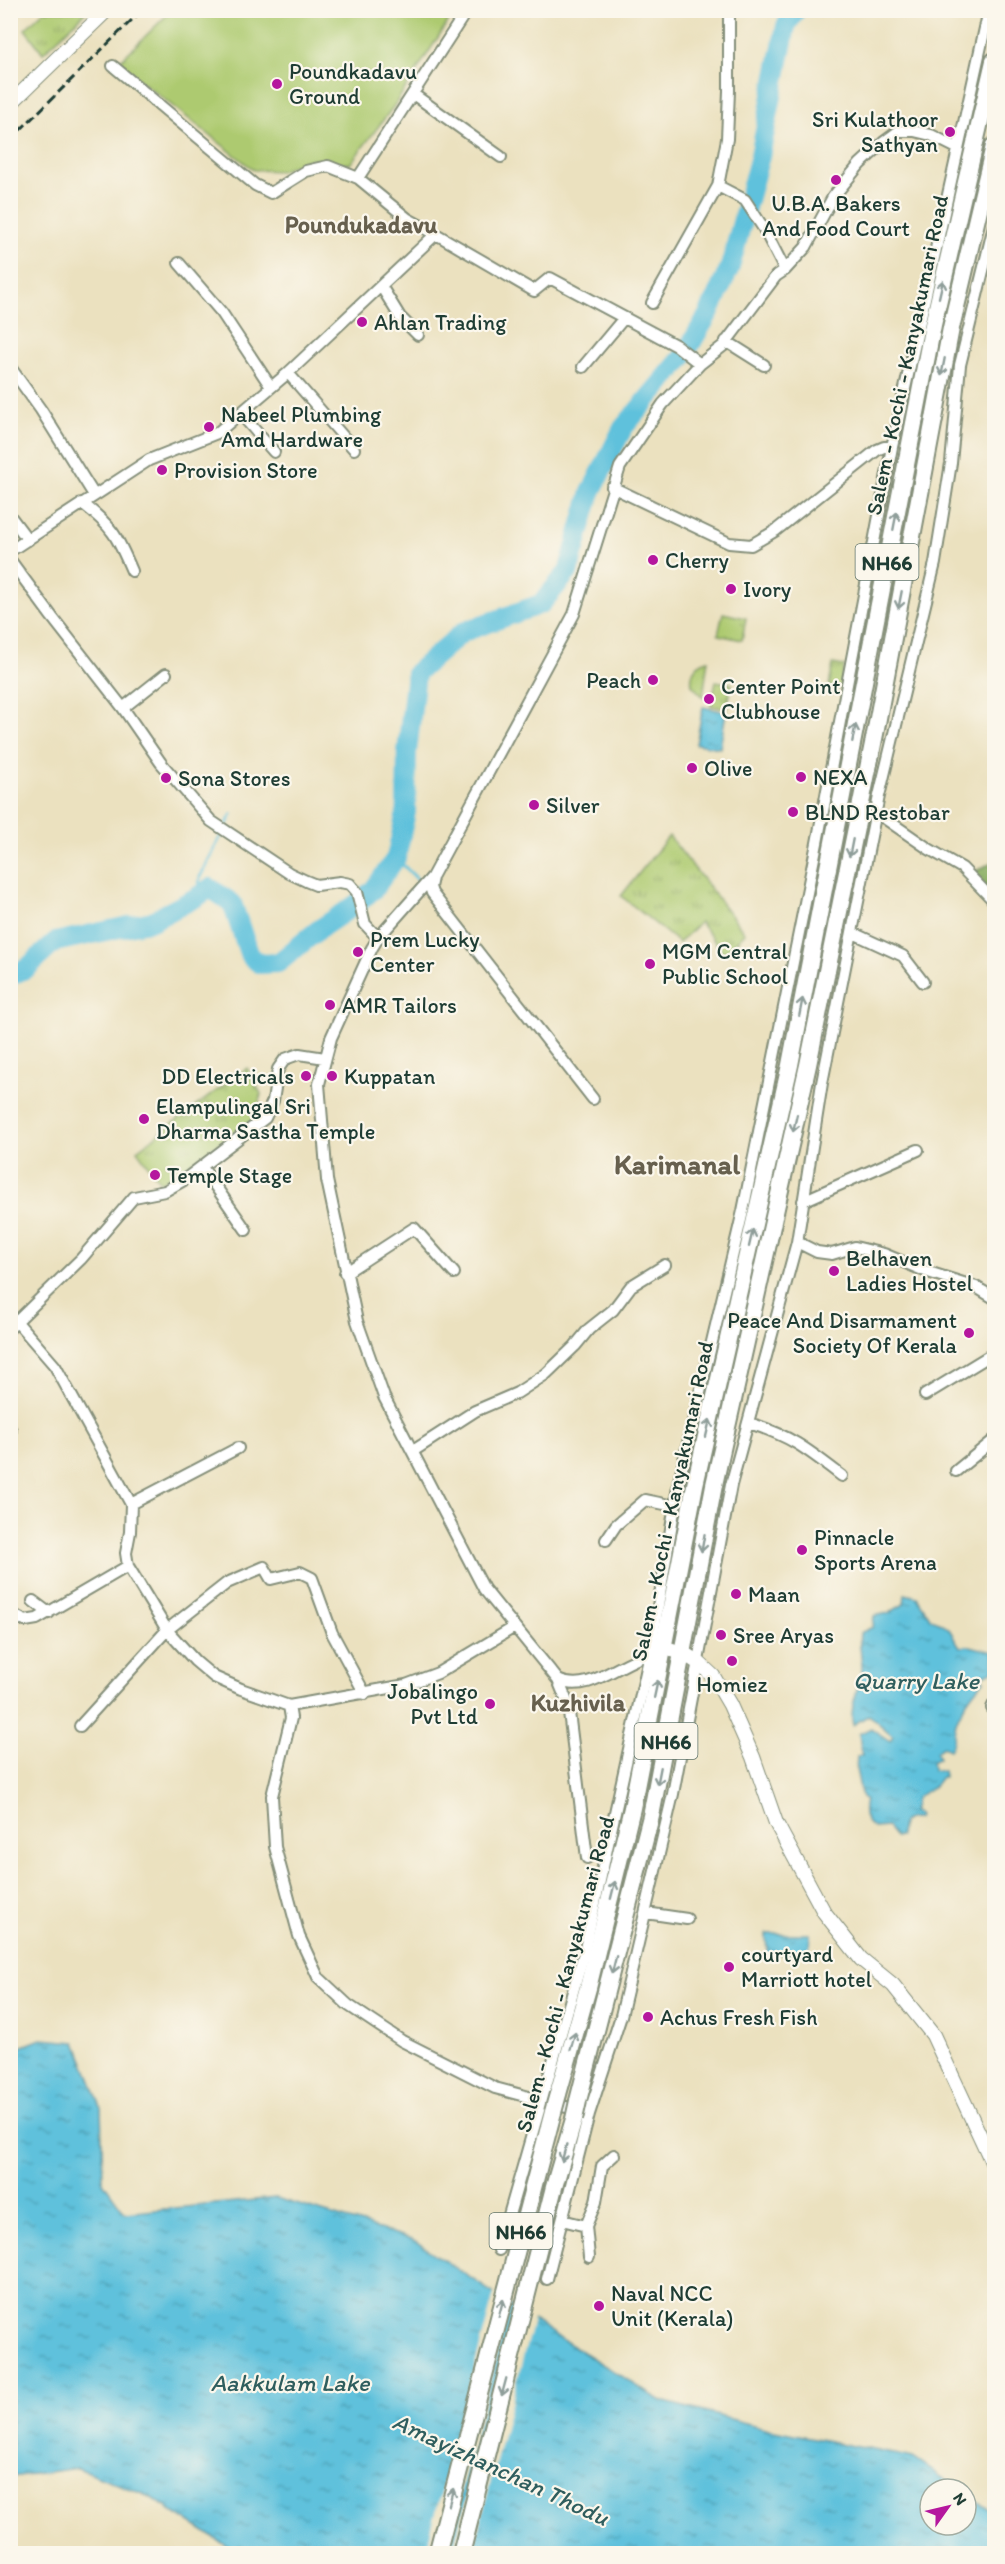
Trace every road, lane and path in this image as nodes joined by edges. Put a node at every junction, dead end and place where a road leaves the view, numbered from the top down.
1 (107, 10) edge
2 (467, 10) edge
3 (729, 10) edge
4 (989, 10) edge
5 (994, 61) edge
6 (113, 66) dead end
7 (413, 94) junction
8 (983, 102) edge
9 (10, 104) edge
10 (994, 146) edge
11 (957, 148) junction
12 (501, 157) dead end
13 (358, 178) junction
14 (718, 186) junction
15 (994, 226) edge
16 (436, 234) junction
17 (179, 263) dead end
18 (990, 266) edge
19 (785, 270) junction
20 (381, 286) junction
21 (652, 303) dead end
22 (624, 318) junction
23 (418, 335) dead end
24 (726, 341) junction
25 (697, 361) junction
26 (764, 365) dead end
27 (10, 367) edge
28 (583, 368) dead end
29 (288, 373) junction
30 (271, 387) junction
31 (240, 413) junction
32 (892, 447) junction
33 (354, 449) dead end
34 (274, 452) dead end
35 (612, 487) junction
36 (94, 495) junction
37 (82, 503) junction
38 (10, 516) edge
39 (28, 540) junction
40 (10, 551) edge
41 (10, 560) edge
42 (132, 571) dead end
43 (166, 674) dead end
44 (123, 708) junction
45 (877, 813) junction
46 (432, 878) junction
47 (994, 901) edge
48 (853, 933) junction
49 (378, 938) junction
50 (923, 982) dead end
51 (325, 1058) junction
52 (593, 1099) dead end
53 (918, 1150) dead end
54 (202, 1167) junction
55 (803, 1201) junction
56 (246, 1230) dead end
57 (797, 1242) junction
58 (665, 1265) dead end
59 (345, 1273) junction
60 (454, 1273) dead end
61 (994, 1298) edge
62 (13, 1322) edge
63 (994, 1353) edge
64 (925, 1395) dead end
65 (749, 1423) junction
66 (994, 1440) edge
67 (238, 1448) dead end
68 (413, 1451) junction
69 (956, 1471) dead end
70 (842, 1476) dead end
71 (131, 1504) junction
72 (674, 1506) junction
73 (606, 1540) dead end
74 (128, 1566) junction
75 (33, 1601) dead end
76 (49, 1612) junction
77 (10, 1613) edge
78 (513, 1628) junction
79 (167, 1630) junction
80 (657, 1651) junction
81 (683, 1653) junction
82 (699, 1663) junction
83 (558, 1680) junction
84 (365, 1694) junction
85 (289, 1706) junction
86 (80, 1726) dead end
87 (587, 1858) dead end
88 (645, 1913) junction
89 (687, 1919) dead end
90 (547, 2106) junction
91 (580, 2111) junction
92 (991, 2150) edge
93 (615, 2155) dead end
94 (994, 2166) edge
95 (562, 2220) junction
96 (586, 2226) junction
97 (499, 2250) dead end
98 (589, 2257) dead end
99 (547, 2279) dead end
100 (437, 2553) edge
101 (460, 2553) edge

1 - 9 main road
2 - 7 street
3 - 14 street
4 - 8 street
5 - 8 highway, Salem - Kochi - Kanyakumari Road / NH66
6 - 13 street
7 - 12 street
7 - 13 street
8 - 11 street
80 -> 8 highway, Salem - Kochi - Kanyakumari Road / NH66
10 -> 81 highway, Salem - Kochi - Kanyakumari Road / NH66
11 - 19 street
11 - 32 street
13 - 16 street
14 - 19 street
14 - 21 street
15 - 18 street
16 - 20 street
16 - 22 street
17 - 30 street
18 - 45 street
19 - 24 street
20 - 23 street
20 - 29 street
22 - 25 street
22 - 28 street
24 - 25 street
24 - 26 street
25 - 35 street
27 - 36 street
29 - 30 street
29 - 33 street
30 - 31 street
31 - 34 street
31 - 36 street
32 - 35 street
32 - 72 street
35 - 46 street
36 - 37 street
37 - 39 street
37 - 42 street
38 - 39 street
39 - 40 street
41 - 44 street
43 - 44 street
44 - 49 street
45 - 47 street
45 - 48 street
46 - 49 street
46 - 52 street
48 - 50 street
48 - 55 street
49 - 51 street
51 - 54 street
51 - 59 street
53 - 55 street
54 - 56 street
54 - 62 street
55 - 57 street
57 - 61 street
57 - 65 street
58 - 68 street
59 - 60 street
59 - 68 street
62 - 71 street
63 - 64 street
65 - 70 street
65 - 82 street
66 - 69 street
67 - 71 street
68 - 78 street
71 - 74 street
72 - 73 street
72 - 80 street
74 - 76 street
74 - 79 street
75 - 76 street
76 - 77 street
78 - 83 street
78 - 84 street
79 - 84 street
79 - 85 street
79 - 86 street
80 - 81 main road
80 - 83 street
80 - 90 street
90 -> 80 highway, Salem - Kochi - Kanyakumari Road / NH66, bridge
81 - 82 main road
81 -> 91 highway, Salem - Kochi - Kanyakumari Road / NH66
82 - 88 street
82 - 92 main road
83 - 87 street
84 - 85 street
85 - 90 street
88 - 89 street
88 - 91 street
90 - 91 street
90 - 97 street
100 -> 90 highway, Salem - Kochi - Kanyakumari Road / NH66
91 - 95 street
91 -> 101 highway, Salem - Kochi - Kanyakumari Road / NH66
92 - 94 main road
93 - 96 street
95 - 96 street
95 - 99 street
96 - 98 street

